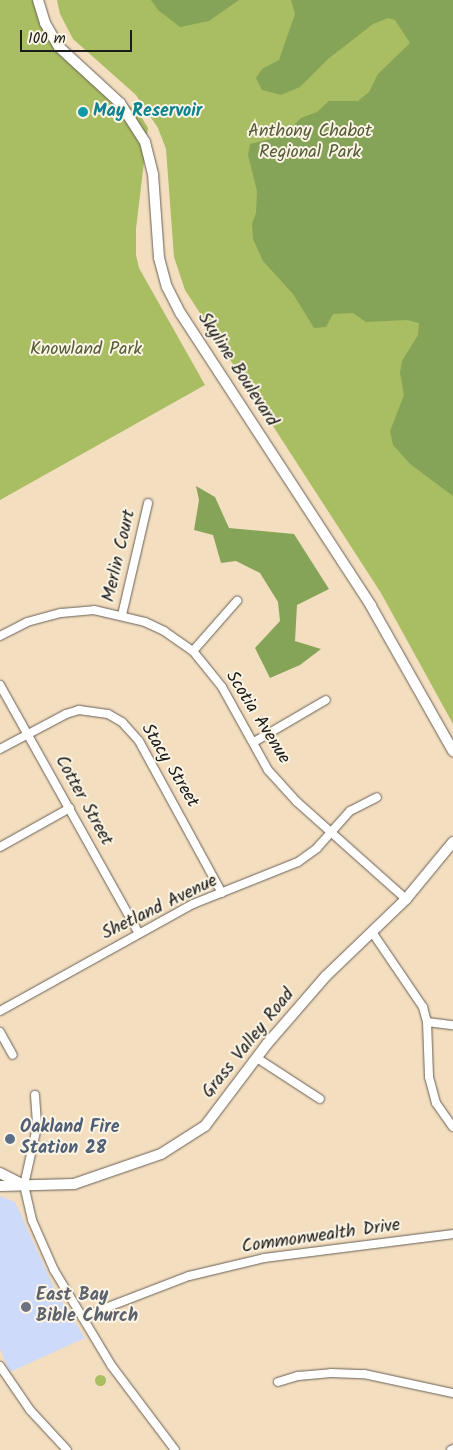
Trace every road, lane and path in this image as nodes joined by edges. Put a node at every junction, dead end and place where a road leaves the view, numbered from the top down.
1 (38, 0) edge
2 (148, 503) dead end
3 (237, 601) dead end
4 (122, 615) junction
5 (0, 636) edge
6 (193, 651) junction
7 (0, 685) edge
8 (326, 700) dead end
9 (28, 733) junction
10 (254, 742) junction
11 (0, 750) edge
12 (453, 751) edge
13 (377, 797) dead end
14 (70, 808) junction
15 (332, 831) junction
16 (453, 842) edge
17 (0, 847) edge
18 (222, 893) junction
19 (406, 899) junction
20 (138, 932) junction
21 (372, 932) junction
22 (0, 1011) edge
23 (427, 1022) junction
24 (453, 1025) edge
25 (0, 1032) edge
26 (13, 1055) dead end
27 (256, 1058) junction
28 (35, 1095) dead end
29 (320, 1099) dead end
30 (453, 1127) edge
31 (0, 1173) edge
32 (24, 1185) junction
33 (0, 1186) edge
34 (453, 1234) edge
35 (82, 1318) junction
36 (0, 1366) edge
37 (278, 1382) dead end
38 (453, 1394) edge
39 (67, 1450) edge
40 (175, 1450) edge

1 - 12 main road, Skyline Boulevard
2 - 4 street, Merlin Court
3 - 6 street
4 - 5 street, Scotia Avenue
4 - 6 street, Scotia Avenue
6 - 10 street, Scotia Avenue
7 - 9 street, Cotter Street
8 - 10 street
9 - 11 street, Stacy Street
9 - 14 street, Cotter Street
9 - 18 street, Stacy Street
10 - 15 street, Scotia Avenue
13 - 15 street, Shetland Avenue
14 - 17 street
14 - 20 street, Cotter Street
15 - 18 street, Shetland Avenue
15 - 19 street, Scotia Avenue
16 - 19 main road, Grass Valley Road
18 - 20 street, Shetland Avenue
19 - 21 main road, Grass Valley Road
20 - 22 street, Shetland Avenue
21 - 23 street
21 - 27 main road, Grass Valley Road
23 - 24 street
23 - 30 street
25 - 26 street
27 - 29 street
27 - 32 main road, Grass Valley Road
28 - 32 street
31 - 32 main road, Grass Valley Road
32 - 33 main road, Grass Valley Road
32 - 35 street
34 - 35 street, Commonwealth Drive
35 - 40 street
36 - 39 street
37 - 38 street

